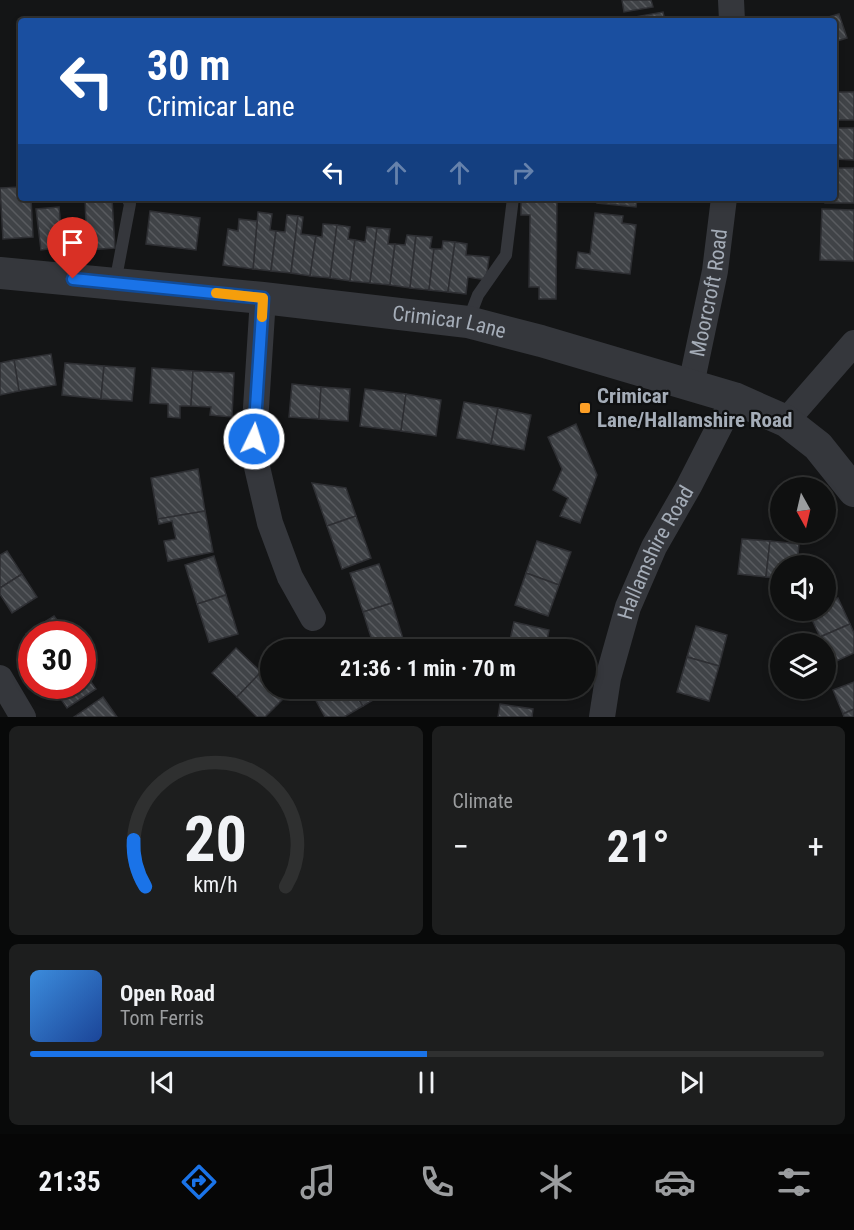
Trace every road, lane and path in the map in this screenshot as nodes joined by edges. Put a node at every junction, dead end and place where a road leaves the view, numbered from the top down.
1 (731, 0) edge
2 (732, 18) edge
3 (128, 201) edge
4 (513, 201) edge
5 (724, 201) edge
6 (0, 273) edge
7 (115, 282) junction
8 (263, 298) junction
9 (468, 322) junction
10 (854, 343) edge
11 (691, 385) junction
12 (734, 398) junction
13 (786, 421) junction
14 (854, 491) edge
15 (313, 618) dead end
16 (0, 678) edge
17 (23, 717) edge
18 (603, 717) edge

1 - 2 street
3 - 7 lane
4 - 9 lane
5 - 11 street, Moorcroft Road
6 - 7 street, Crimicar Lane
7 - 8 street, Crimicar Lane
8 - 9 street, Crimicar Lane
8 - 15 street
9 - 11 street, Crimicar Lane
10 - 13 street
11 - 12 street, Crimicar Lane
12 - 13 street, Crimicar Lane
12 - 18 street, Hallamshire Road
13 - 14 street, Crimicar Lane
16 - 17 street

